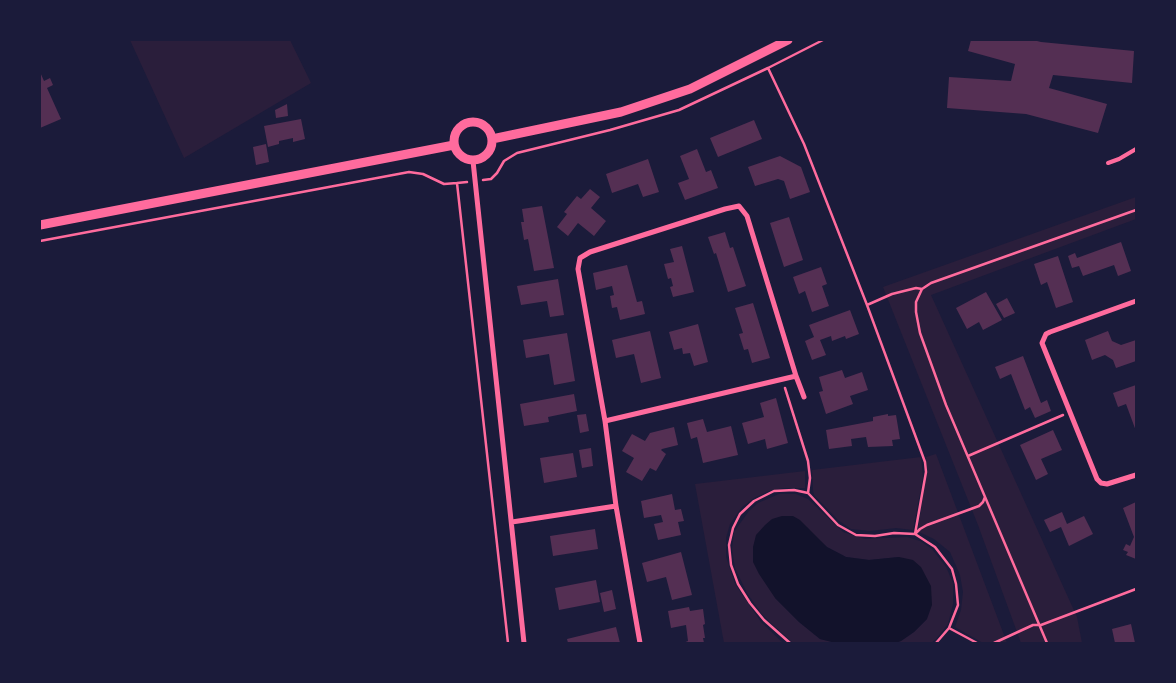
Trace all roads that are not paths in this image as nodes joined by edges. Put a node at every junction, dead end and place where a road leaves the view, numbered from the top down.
1 (788, 40) edge
2 (492, 139) junction
3 (454, 145) junction
4 (1136, 149) edge
5 (473, 161) junction
6 (1108, 163) dead end
7 (40, 225) edge
8 (1136, 301) edge
9 (796, 376) junction
10 (804, 397) dead end
11 (605, 421) junction
12 (1136, 475) edge
13 (616, 506) junction
14 (512, 522) junction
15 (524, 643) edge
16 (640, 643) edge

1 - 2 street
2 - 3 street
2 - 5 street
3 - 5 street
3 - 7 street
4 - 6 lane
5 - 14 street
8 - 12 street
9 - 10 street
9 - 11 street
9 - 11 street
11 - 13 street
13 - 14 street
13 - 16 street
14 - 15 street

